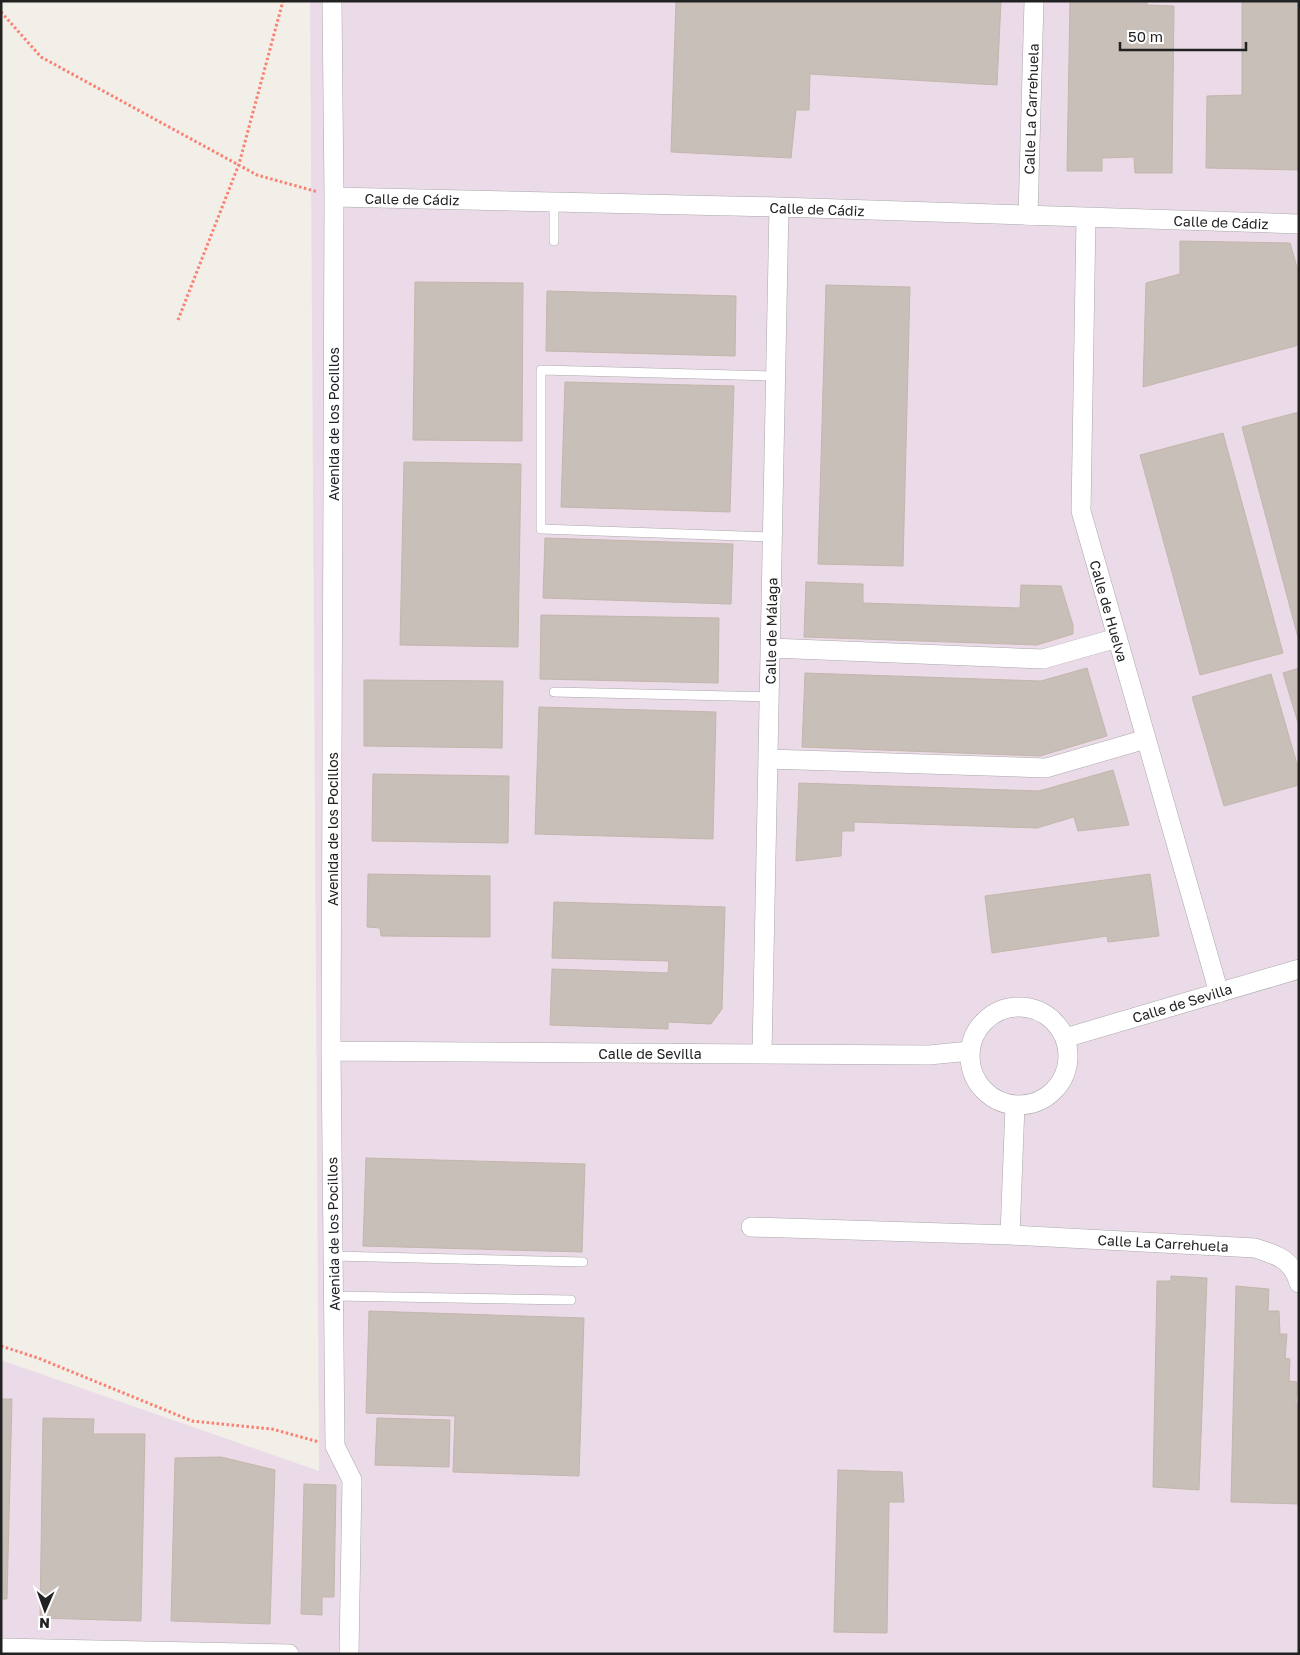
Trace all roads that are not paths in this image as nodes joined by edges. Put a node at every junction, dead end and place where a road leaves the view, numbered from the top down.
1 (332, 1) edge
2 (1034, 1) edge
3 (334, 197) junction
4 (554, 202) junction
5 (779, 207) junction
6 (1028, 216) junction
7 (1086, 218) junction
8 (1299, 224) edge
9 (554, 241) dead end
10 (776, 376) junction
11 (773, 537) junction
12 (1117, 638) junction
13 (771, 648) junction
14 (554, 692) dead end
15 (770, 697) junction
16 (1146, 739) junction
17 (768, 759) junction
18 (1299, 969) edge
19 (1219, 993) junction
20 (1065, 1038) junction
21 (331, 1051) junction
22 (970, 1051) junction
23 (762, 1054) junction
24 (1015, 1105) junction
25 (751, 1227) dead end
26 (1010, 1235) junction
27 (334, 1256) junction
28 (583, 1262) dead end
29 (1299, 1283) edge
30 (334, 1296) junction
31 (571, 1300) dead end
32 (1, 1648) edge
33 (289, 1654) edge
34 (349, 1654) edge

1 - 3 street, Avenida de los Pocillos
2 - 6 street, Calle La Carrehuela
3 - 4 street, Calle de Cádiz
3 - 21 street, Avenida de los Pocillos
4 - 5 street, Calle de Cádiz
4 - 9 lane
5 - 6 street, Calle de Cádiz
5 - 10 street, Calle de Málaga
6 - 7 street, Calle de Cádiz
7 - 8 street, Calle de Cádiz
7 - 12 street, Calle de Huelva
10 - 11 street, Calle de Málaga
10 - 11 lane
11 - 13 street, Calle de Málaga
12 - 13 street
12 - 16 street, Calle de Huelva
13 - 15 street, Calle de Málaga
14 - 15 lane
15 - 17 street, Calle de Málaga
16 - 17 street
16 - 19 street, Calle de Huelva
17 - 23 street, Calle de Málaga
18 - 19 street, Calle de Sevilla
19 - 20 street, Calle de Sevilla
20 - 22 street
20 - 24 street
21 - 23 street, Calle de Sevilla
21 - 27 street, Avenida de los Pocillos
22 - 23 street, Calle de Sevilla
22 - 24 street
24 - 26 street
25 - 26 street, Calle La Carrehuela
26 - 29 street, Calle La Carrehuela
27 - 28 lane
27 - 30 street, Avenida de los Pocillos
30 - 31 lane
30 - 34 street, Avenida de los Pocillos
32 - 33 street

